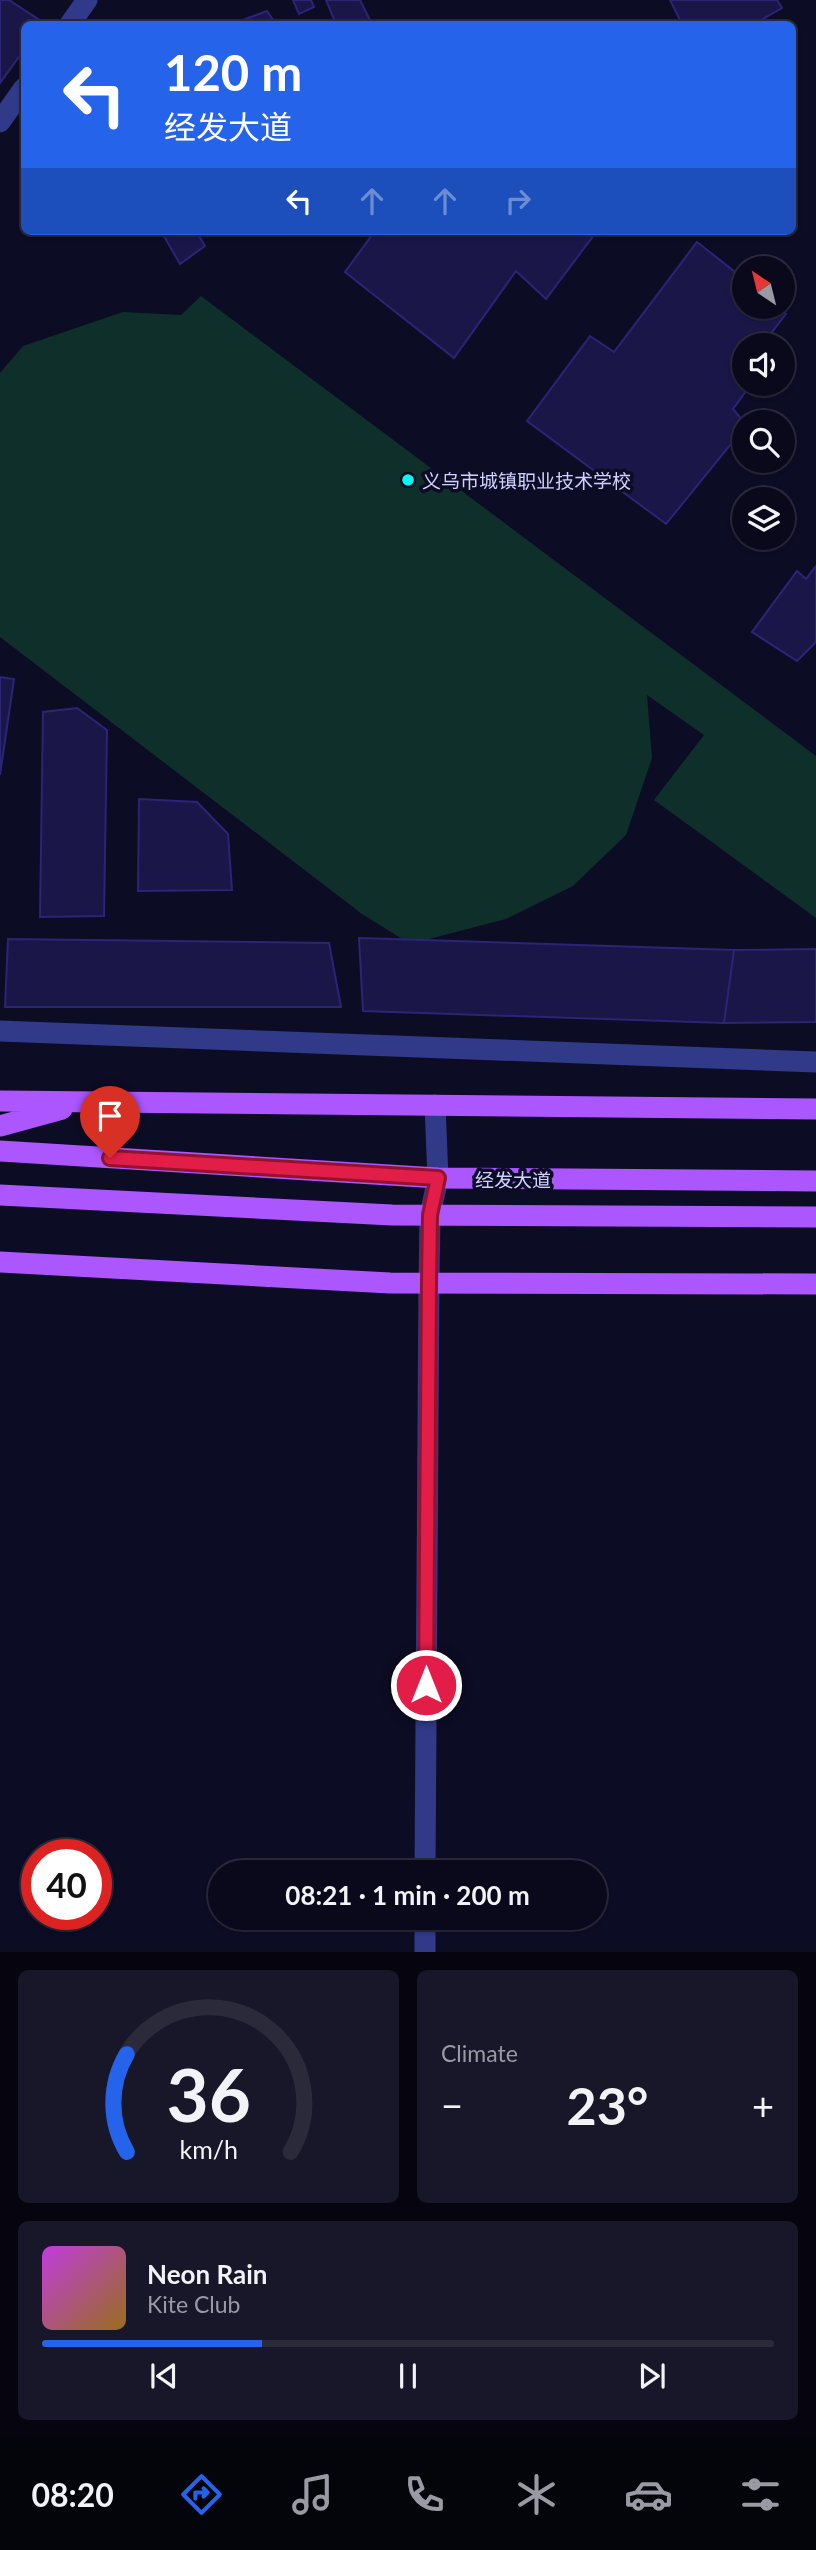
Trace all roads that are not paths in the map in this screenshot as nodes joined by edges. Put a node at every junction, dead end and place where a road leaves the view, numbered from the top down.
1 (87, 0) edge
2 (71, 21) edge
3 (21, 92) edge
4 (0, 122) edge
5 (0, 1031) edge
6 (816, 1062) edge
7 (0, 1101) edge
8 (88, 1102) junction
9 (435, 1105) junction
10 (816, 1109) edge
11 (0, 1126) edge
12 (0, 1151) edge
13 (438, 1178) junction
14 (816, 1181) edge
15 (0, 1195) edge
16 (430, 1215) junction
17 (816, 1217) edge
18 (0, 1262) edge
19 (429, 1283) junction
20 (816, 1284) edge
21 (425, 1860) edge
22 (425, 1930) edge
23 (425, 1951) edge

1 - 2 street
3 - 4 street
5 - 6 street
7 - 8 main road
8 - 9 main road
8 - 11 main road
9 - 10 main road
9 - 13 street
12 - 13 main road, 经发大道
13 - 14 main road, 经发大道
13 - 16 street
15 - 16 main road, 经发大道
16 - 17 main road, 经发大道
16 - 19 street
18 - 19 main road
19 - 20 main road
19 - 21 street
22 - 23 street

